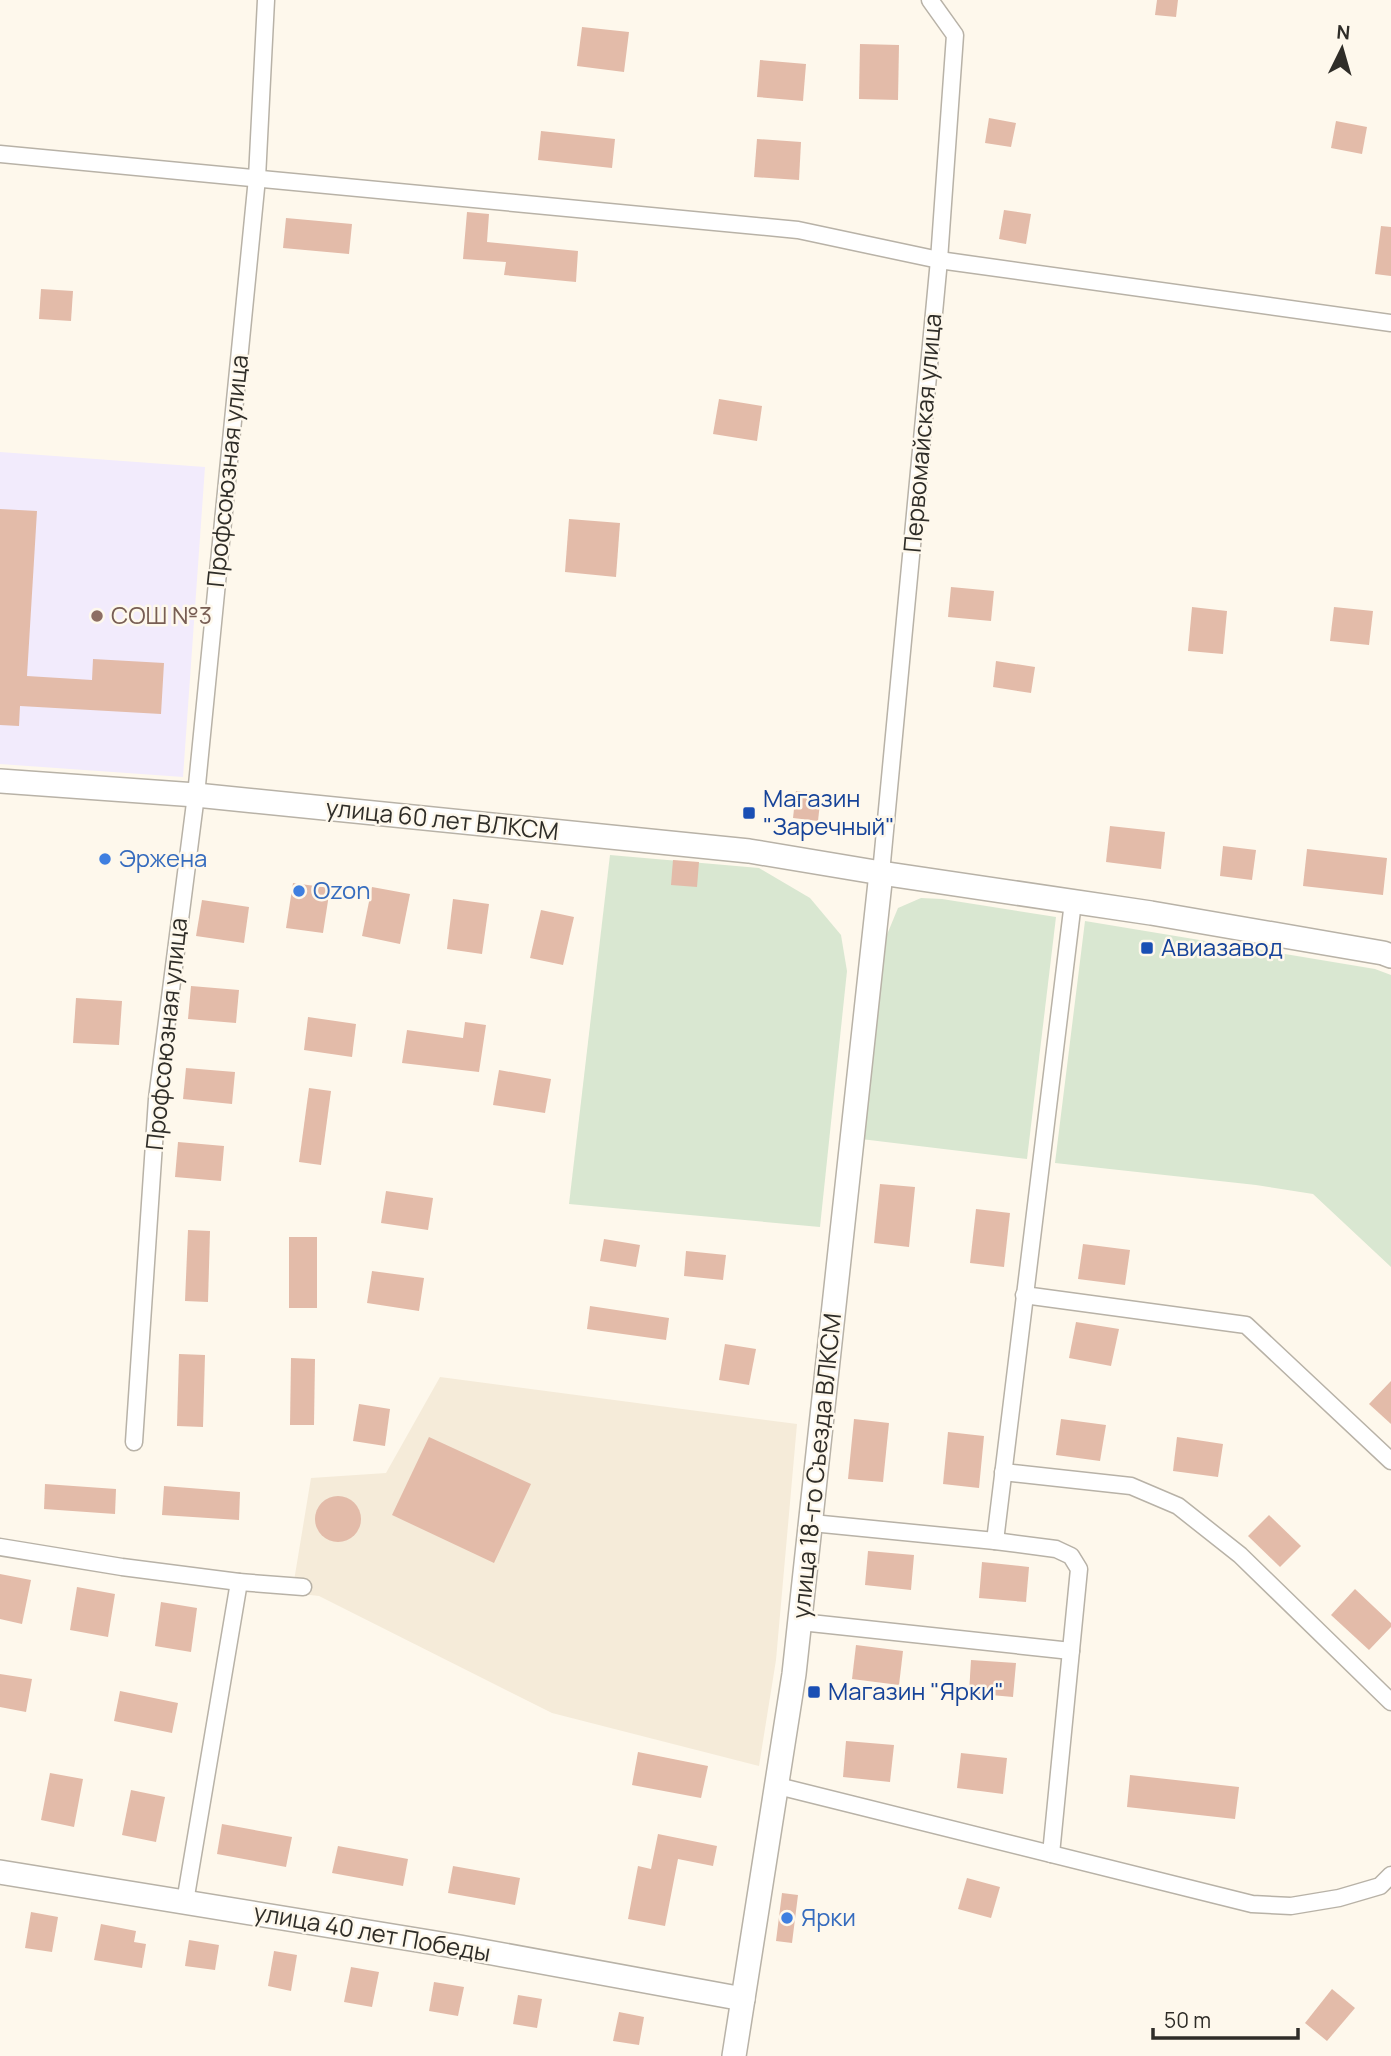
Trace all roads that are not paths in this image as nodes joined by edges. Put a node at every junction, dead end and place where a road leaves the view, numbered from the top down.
1 (266, 0) edge
2 (930, 0) edge
3 (0, 155) edge
4 (257, 178) junction
5 (939, 260) junction
6 (1391, 323) edge
7 (0, 781) edge
8 (196, 795) junction
9 (881, 873) junction
10 (1073, 902) junction
11 (1391, 956) edge
12 (1024, 1295) junction
13 (134, 1442) dead end
14 (1391, 1461) edge
15 (1003, 1472) junction
16 (811, 1523) junction
17 (995, 1541) junction
18 (0, 1546) edge
19 (239, 1583) junction
20 (303, 1587) dead end
21 (801, 1622) junction
22 (1071, 1651) junction
23 (1391, 1702) edge
24 (778, 1786) junction
25 (1051, 1854) junction
26 (0, 1872) edge
27 (1391, 1875) edge
28 (185, 1902) junction
29 (743, 2000) junction
30 (734, 2056) edge

1 - 4 street, Профсоюзная улица
2 - 5 street, Первомайская улица
3 - 4 street
4 - 5 street
4 - 8 street, Профсоюзная улица
5 - 6 street
5 - 9 street, Первомайская улица
7 - 8 street, улица 60 лет ВЛКСМ
8 - 9 street, улица 60 лет ВЛКСМ
8 - 13 street, Профсоюзная улица
9 - 10 street, улица 60 лет ВЛКСМ
9 - 16 street, улица 18-го Съезда ВЛКСМ
10 - 11 street, улица 60 лет ВЛКСМ
10 - 12 street
12 - 14 street
12 - 15 street
15 - 17 street
15 - 23 street
16 - 17 street
16 - 21 street, улица 18-го Съезда ВЛКСМ
17 - 22 street
18 - 19 street
19 - 20 street
19 - 28 street
21 - 22 street
21 - 24 street, улица 18-го Съезда ВЛКСМ
22 - 25 street
24 - 25 street
24 - 29 street, улица 18-го Съезда ВЛКСМ
25 - 27 street
26 - 28 street, улица 40 лет Победы
28 - 29 street, улица 40 лет Победы
29 - 30 street, улица 18-го Съезда ВЛКСМ

